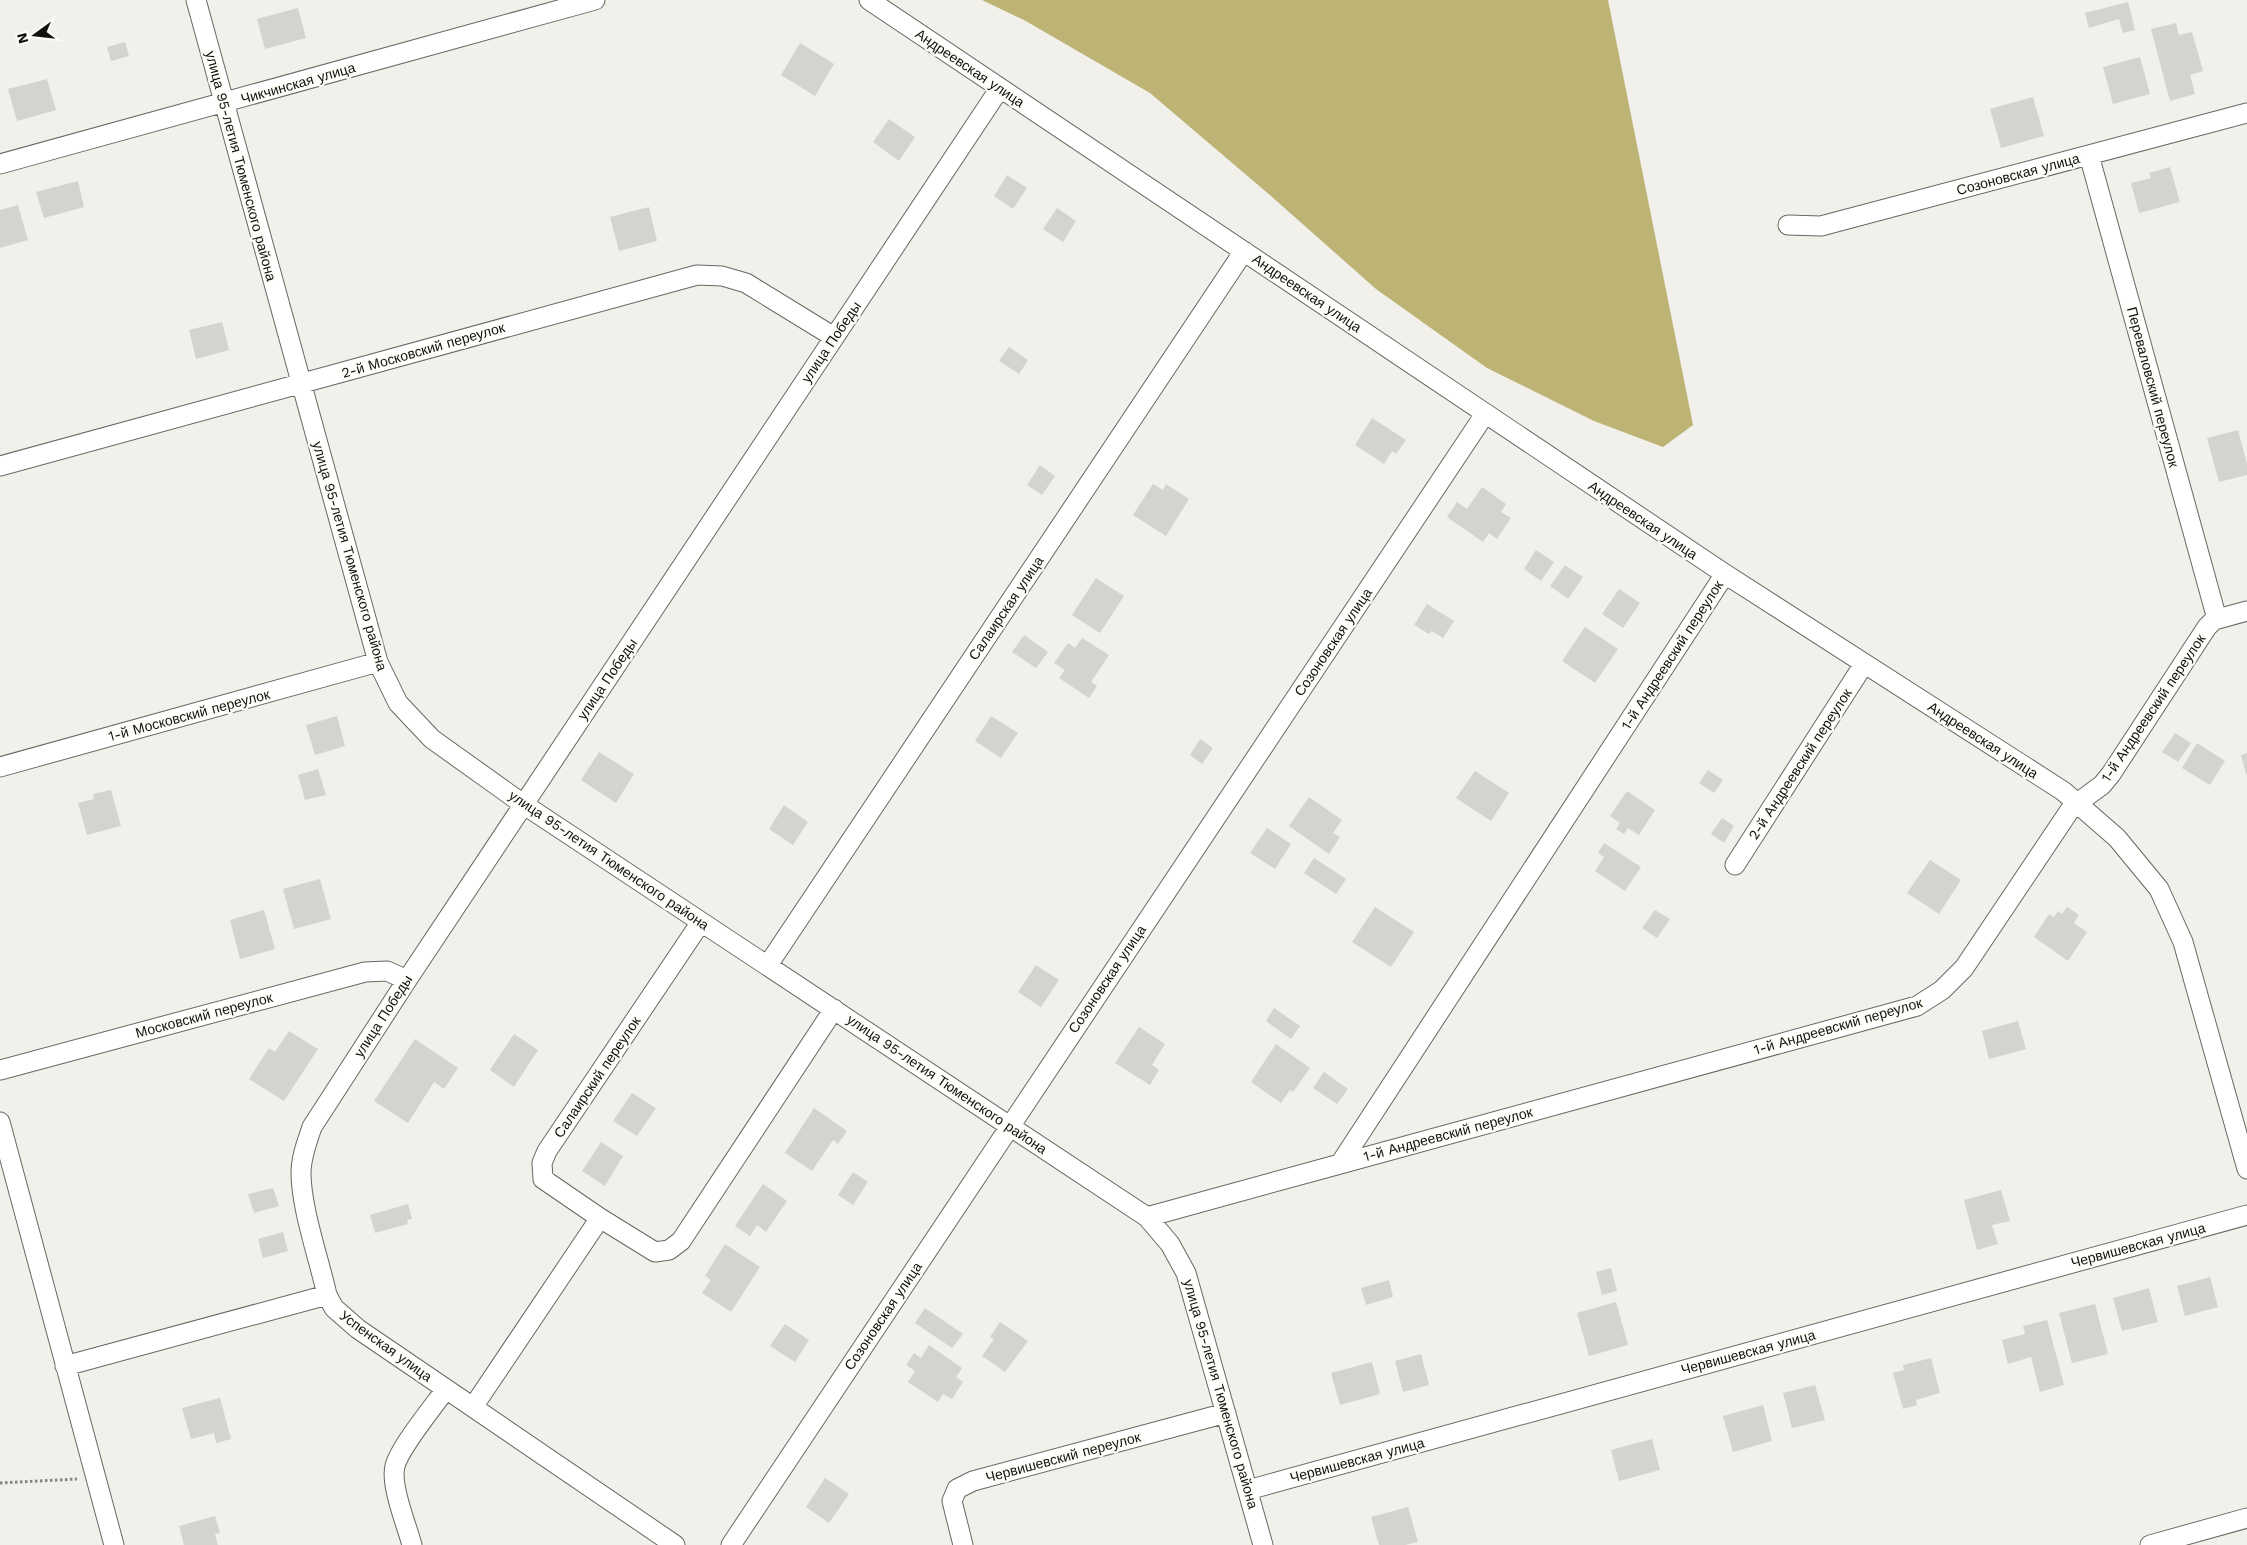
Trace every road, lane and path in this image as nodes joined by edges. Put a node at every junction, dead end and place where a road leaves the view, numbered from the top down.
1 (196, 0) edge
2 (595, 0) edge
3 (869, 0) edge
4 (1000, 88) junction
5 (224, 103) junction
6 (2247, 113) edge
7 (2089, 155) junction
8 (0, 164) edge
9 (1788, 225) dead end
10 (1244, 251) junction
11 (834, 337) junction
12 (301, 384) junction
13 (1486, 414) junction
14 (0, 466) edge
15 (1725, 574) junction
16 (2247, 611) edge
17 (2217, 619) junction
18 (378, 662) junction
19 (1864, 664) junction
20 (0, 767) edge
21 (2077, 803) junction
22 (523, 804) junction
23 (1735, 865) dead end
24 (702, 922) junction
25 (768, 965) junction
26 (406, 980) junction
27 (834, 1009) junction
28 (0, 1070) edge
29 (0, 1122) edge
30 (1010, 1125) junction
31 (1340, 1164) junction
32 (2247, 1169) edge
33 (2247, 1215) edge
34 (1147, 1216) junction
35 (600, 1218) junction
36 (328, 1295) junction
37 (66, 1366) junction
38 (446, 1389) junction
39 (473, 1408) junction
40 (1226, 1413) junction
41 (96, 1478) junction
42 (0, 1483) edge
43 (1248, 1490) junction
44 (2247, 1518) edge
45 (114, 1545) edge
46 (412, 1545) edge
47 (675, 1545) edge
48 (731, 1545) edge
49 (963, 1545) edge
50 (1263, 1545) edge
51 (2150, 1545) edge

1 - 5 street, улица 95-летия Тюменского района
2 - 5 street, Чикчинская улица
3 - 4 street, Андреевская улица
4 - 10 street, Андреевская улица
4 - 11 street, улица Победы
5 - 8 street, Чикчинская улица
5 - 12 street, улица 95-летия Тюменского района
6 - 7 street, Созоновская улица
7 - 9 street, Созоновская улица
7 - 17 street, Переваловский переулок
10 - 13 street, Андреевская улица
10 - 25 street, Салаирская улица
11 - 12 street, 2-й Московский переулок
11 - 22 street, улица Победы
12 - 14 street, 2-й Московский переулок
12 - 18 street, улица 95-летия Тюменского района
13 - 15 street, Андреевская улица
13 - 30 street, Созоновская улица
15 - 19 street, Андреевская улица
15 - 31 street, 1-й Андреевский переулок
16 - 17 street
17 - 21 street, 1-й Андреевский переулок
18 - 20 street, 1-й Московский переулок
18 - 22 street, улица 95-летия Тюменского района
19 - 21 street, Андреевская улица
19 - 23 street, 2-й Андреевский переулок
21 - 31 street, 1-й Андреевский переулок
21 - 32 street, Андреевская улица
22 - 24 street, улица 95-летия Тюменского района
22 - 26 street, улица Победы
24 - 25 street, улица 95-летия Тюменского района
24 - 35 street, Салаирский переулок
25 - 27 street, улица 95-летия Тюменского района
26 - 28 street, Московский переулок
26 - 36 street, улица Победы
27 - 30 street, улица 95-летия Тюменского района
27 - 35 street, Салаирский переулок
29 - 37 street
30 - 34 street, улица 95-летия Тюменского района
30 - 48 street, Созоновская улица
31 - 34 street, 1-й Андреевский переулок
33 - 43 street, Червишевская улица
34 - 40 street, улица 95-летия Тюменского района
35 - 39 street
36 - 37 street
36 - 38 street, Успенская улица
37 - 41 street
38 - 39 street, Успенская улица
38 - 46 street
39 - 47 street, Успенская улица
40 - 43 street, улица 95-летия Тюменского района
40 - 49 street, Червишевский переулок
41 - 42 path
41 - 45 street
43 - 50 street, улица 95-летия Тюменского района
44 - 51 street

